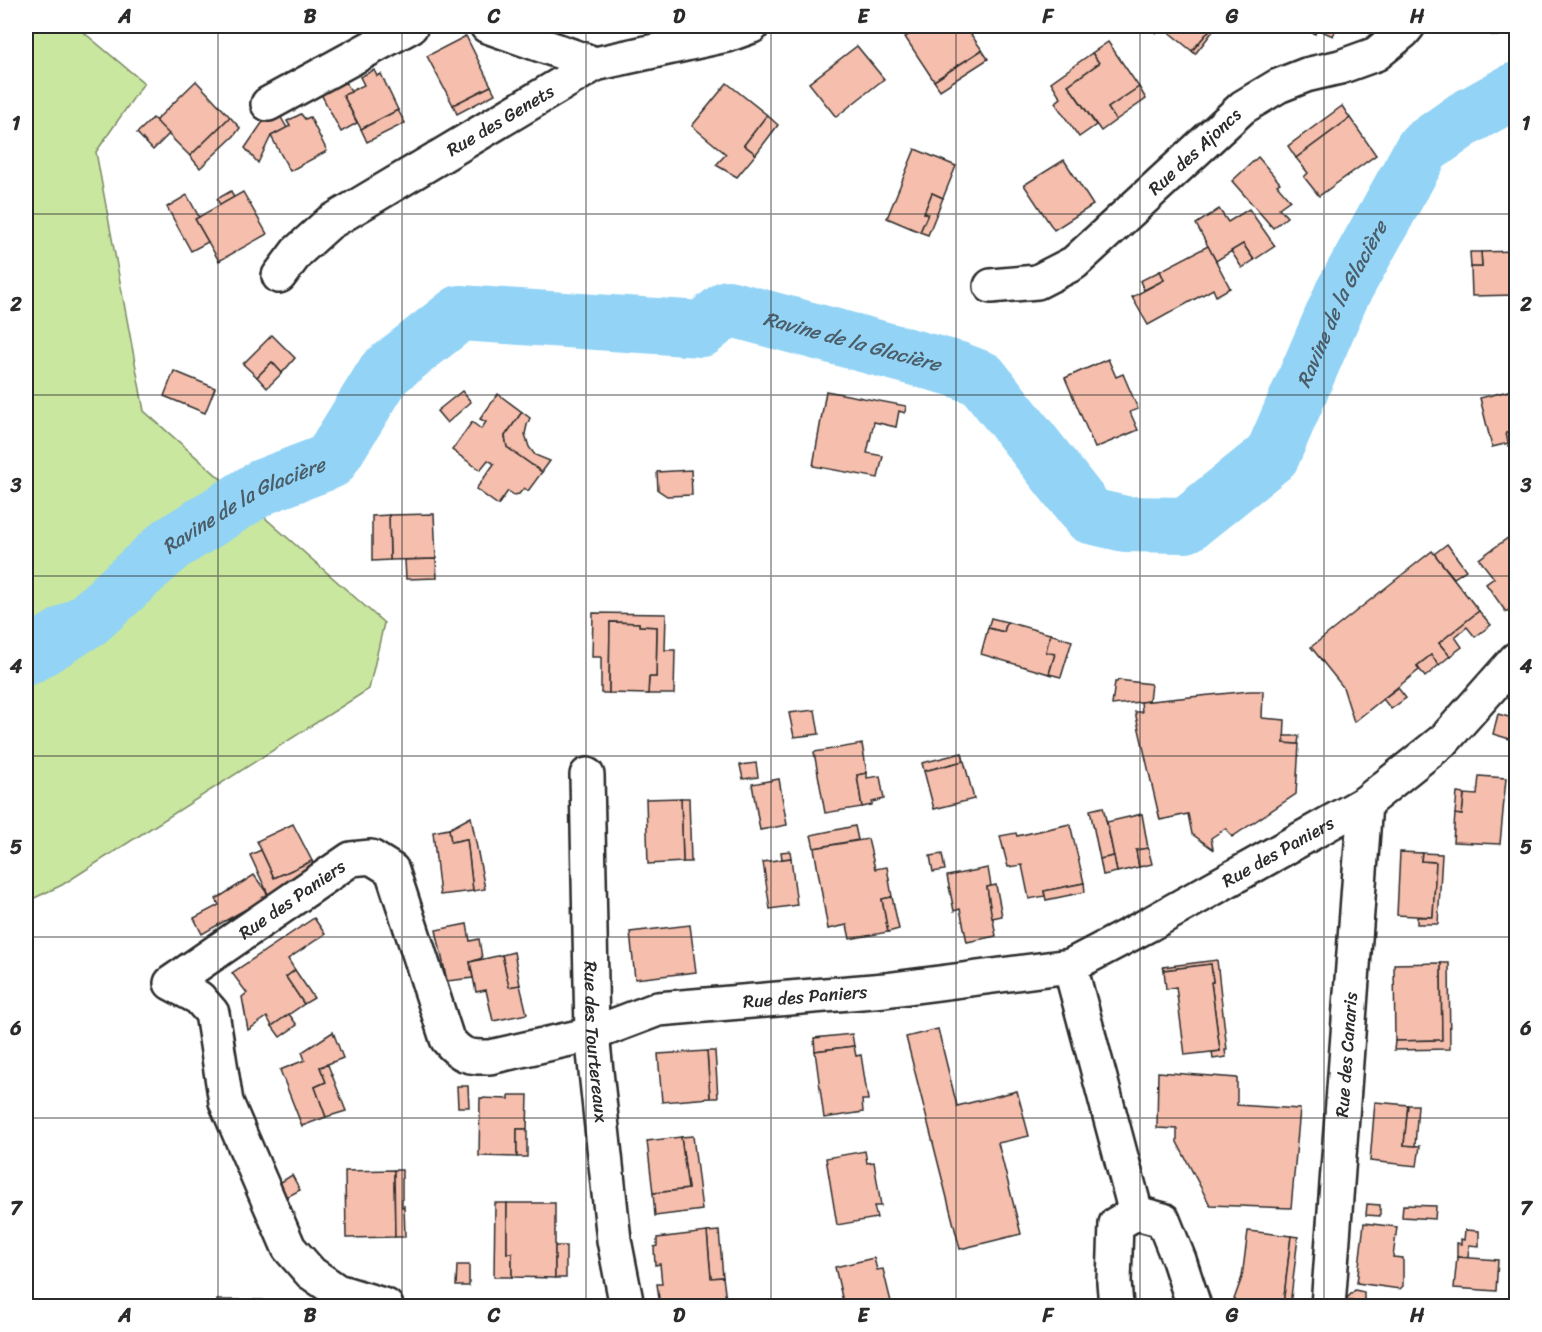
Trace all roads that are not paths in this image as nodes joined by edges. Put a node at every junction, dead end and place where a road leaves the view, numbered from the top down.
1 (411, 26) edge
2 (487, 26) edge
3 (752, 26) edge
4 (1408, 26) edge
5 (595, 64) junction
6 (268, 104) dead end
7 (279, 276) dead end
8 (991, 286) dead end
9 (1516, 659) edge
10 (587, 775) dead end
11 (1365, 803) junction
12 (1070, 966) junction
13 (592, 1034) junction
14 (1136, 1213) junction
15 (386, 1306) edge
16 (627, 1306) edge
17 (1116, 1306) edge
18 (1194, 1306) edge
19 (1328, 1306) edge

1 - 6 street
2 - 5 street
3 - 5 street, Rue des Genets
4 - 8 street, Rue des Ajoncs
5 - 7 street, Rue des Genets
9 - 11 street, Rue des Paniers
10 - 13 street, Rue des Tourtereaux
11 - 12 street, Rue des Paniers
11 - 19 street, Rue des Canaris
12 - 13 street, Rue des Paniers
12 - 14 street
13 - 15 street, Rue des Paniers
13 - 16 street, Rue des Tourtereaux
14 - 17 street
14 - 18 street

